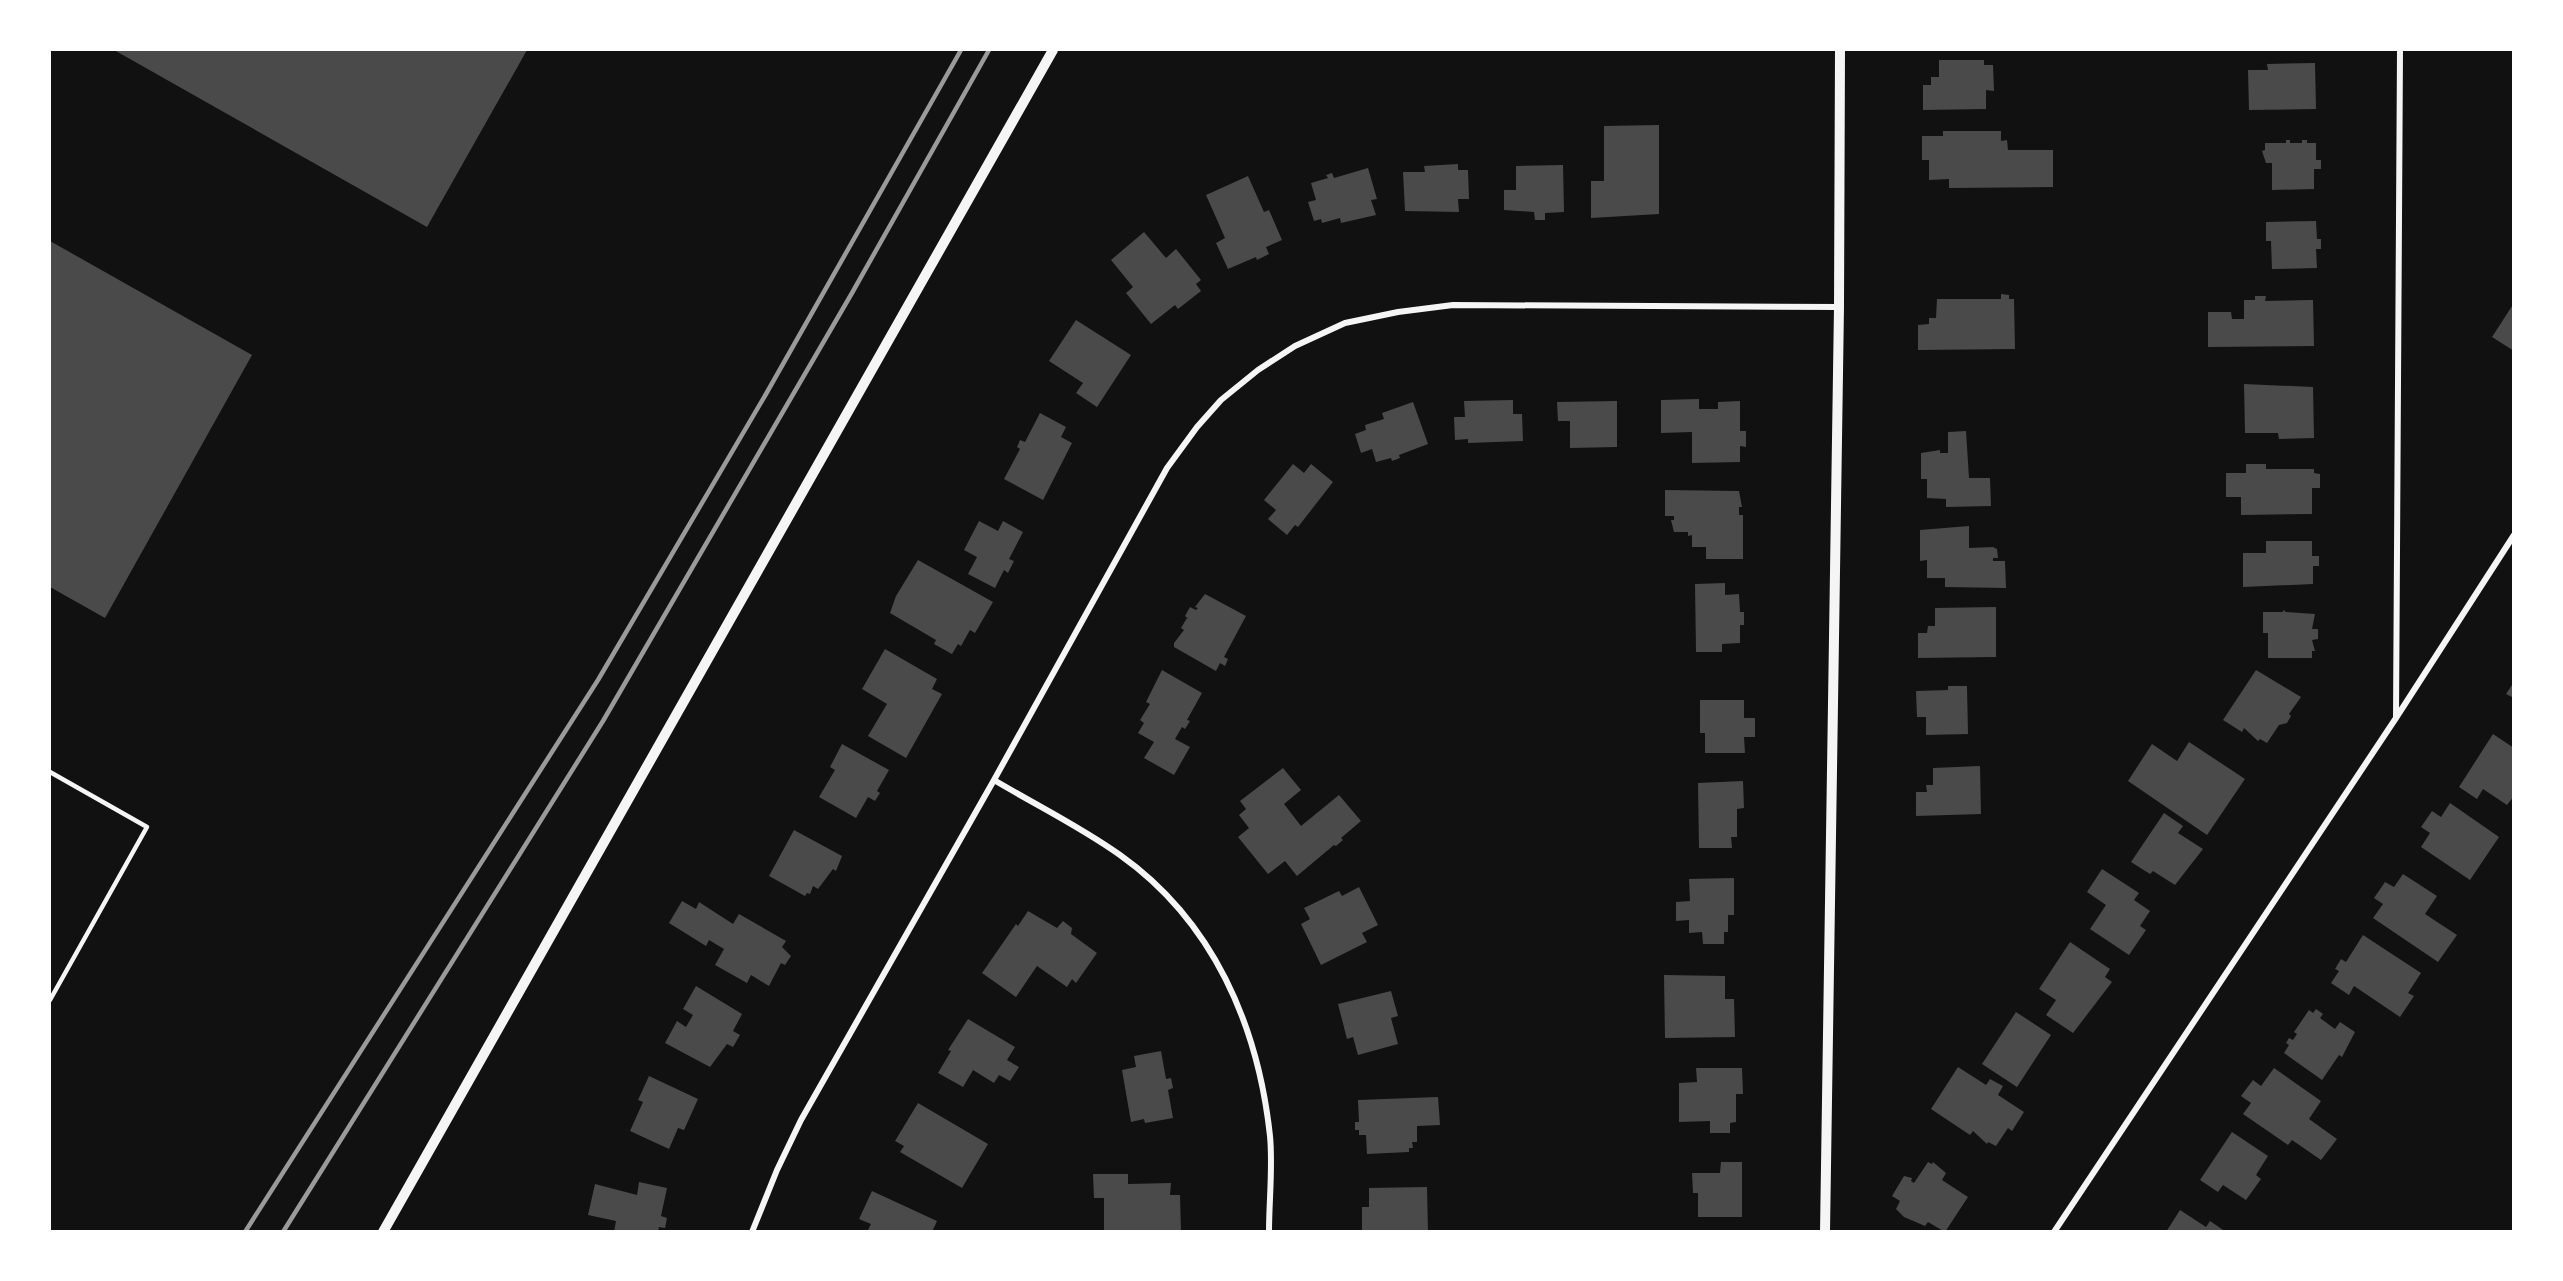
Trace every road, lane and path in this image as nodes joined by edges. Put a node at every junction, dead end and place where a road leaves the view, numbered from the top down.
1 (1053, 50) edge
2 (1840, 50) edge
3 (2400, 50) edge
4 (1839, 307) junction
5 (2514, 535) edge
6 (2396, 718) junction
7 (50, 772) edge
8 (994, 780) junction
9 (50, 1000) edge
10 (383, 1232) edge
11 (752, 1232) edge
12 (1269, 1232) edge
13 (1825, 1232) edge
14 (2054, 1232) edge

1 - 10 street
2 - 4 street
3 - 6 street
4 - 8 street
4 - 13 street
5 - 6 street
6 - 14 street
7 - 9 lane
8 - 11 street
8 - 12 street

